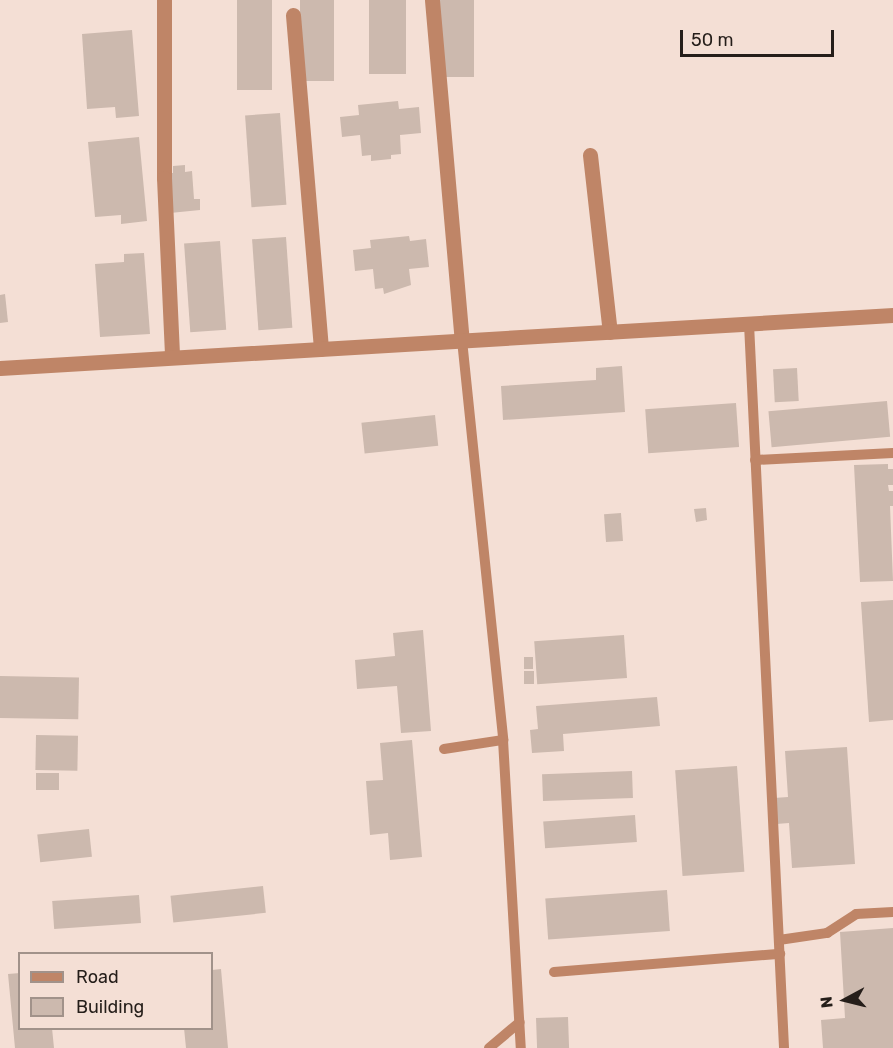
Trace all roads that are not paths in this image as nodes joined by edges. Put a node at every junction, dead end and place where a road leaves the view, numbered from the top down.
1 (164, 0) edge
2 (432, 0) edge
3 (293, 15) dead end
4 (590, 155) dead end
5 (893, 315) edge
6 (749, 324) junction
7 (610, 332) junction
8 (462, 340) junction
9 (321, 349) junction
10 (172, 357) junction
11 (0, 368) edge
12 (893, 453) edge
13 (755, 460) junction
14 (503, 741) junction
15 (444, 749) dead end
16 (893, 912) edge
17 (779, 940) junction
18 (780, 954) junction
19 (554, 972) dead end
20 (520, 1022) junction
21 (489, 1048) edge
22 (521, 1048) edge
23 (784, 1048) edge

1 - 10 street
2 - 8 street
3 - 9 street
4 - 7 street
5 - 6 street
6 - 7 street
6 - 13 lane
7 - 8 street
8 - 9 street
8 - 14 lane
9 - 10 street
10 - 11 street
12 - 13 lane
13 - 17 lane
14 - 15 lane
14 - 20 lane
16 - 17 lane
17 - 18 lane
18 - 19 lane
18 - 23 lane
20 - 21 lane
20 - 22 lane

